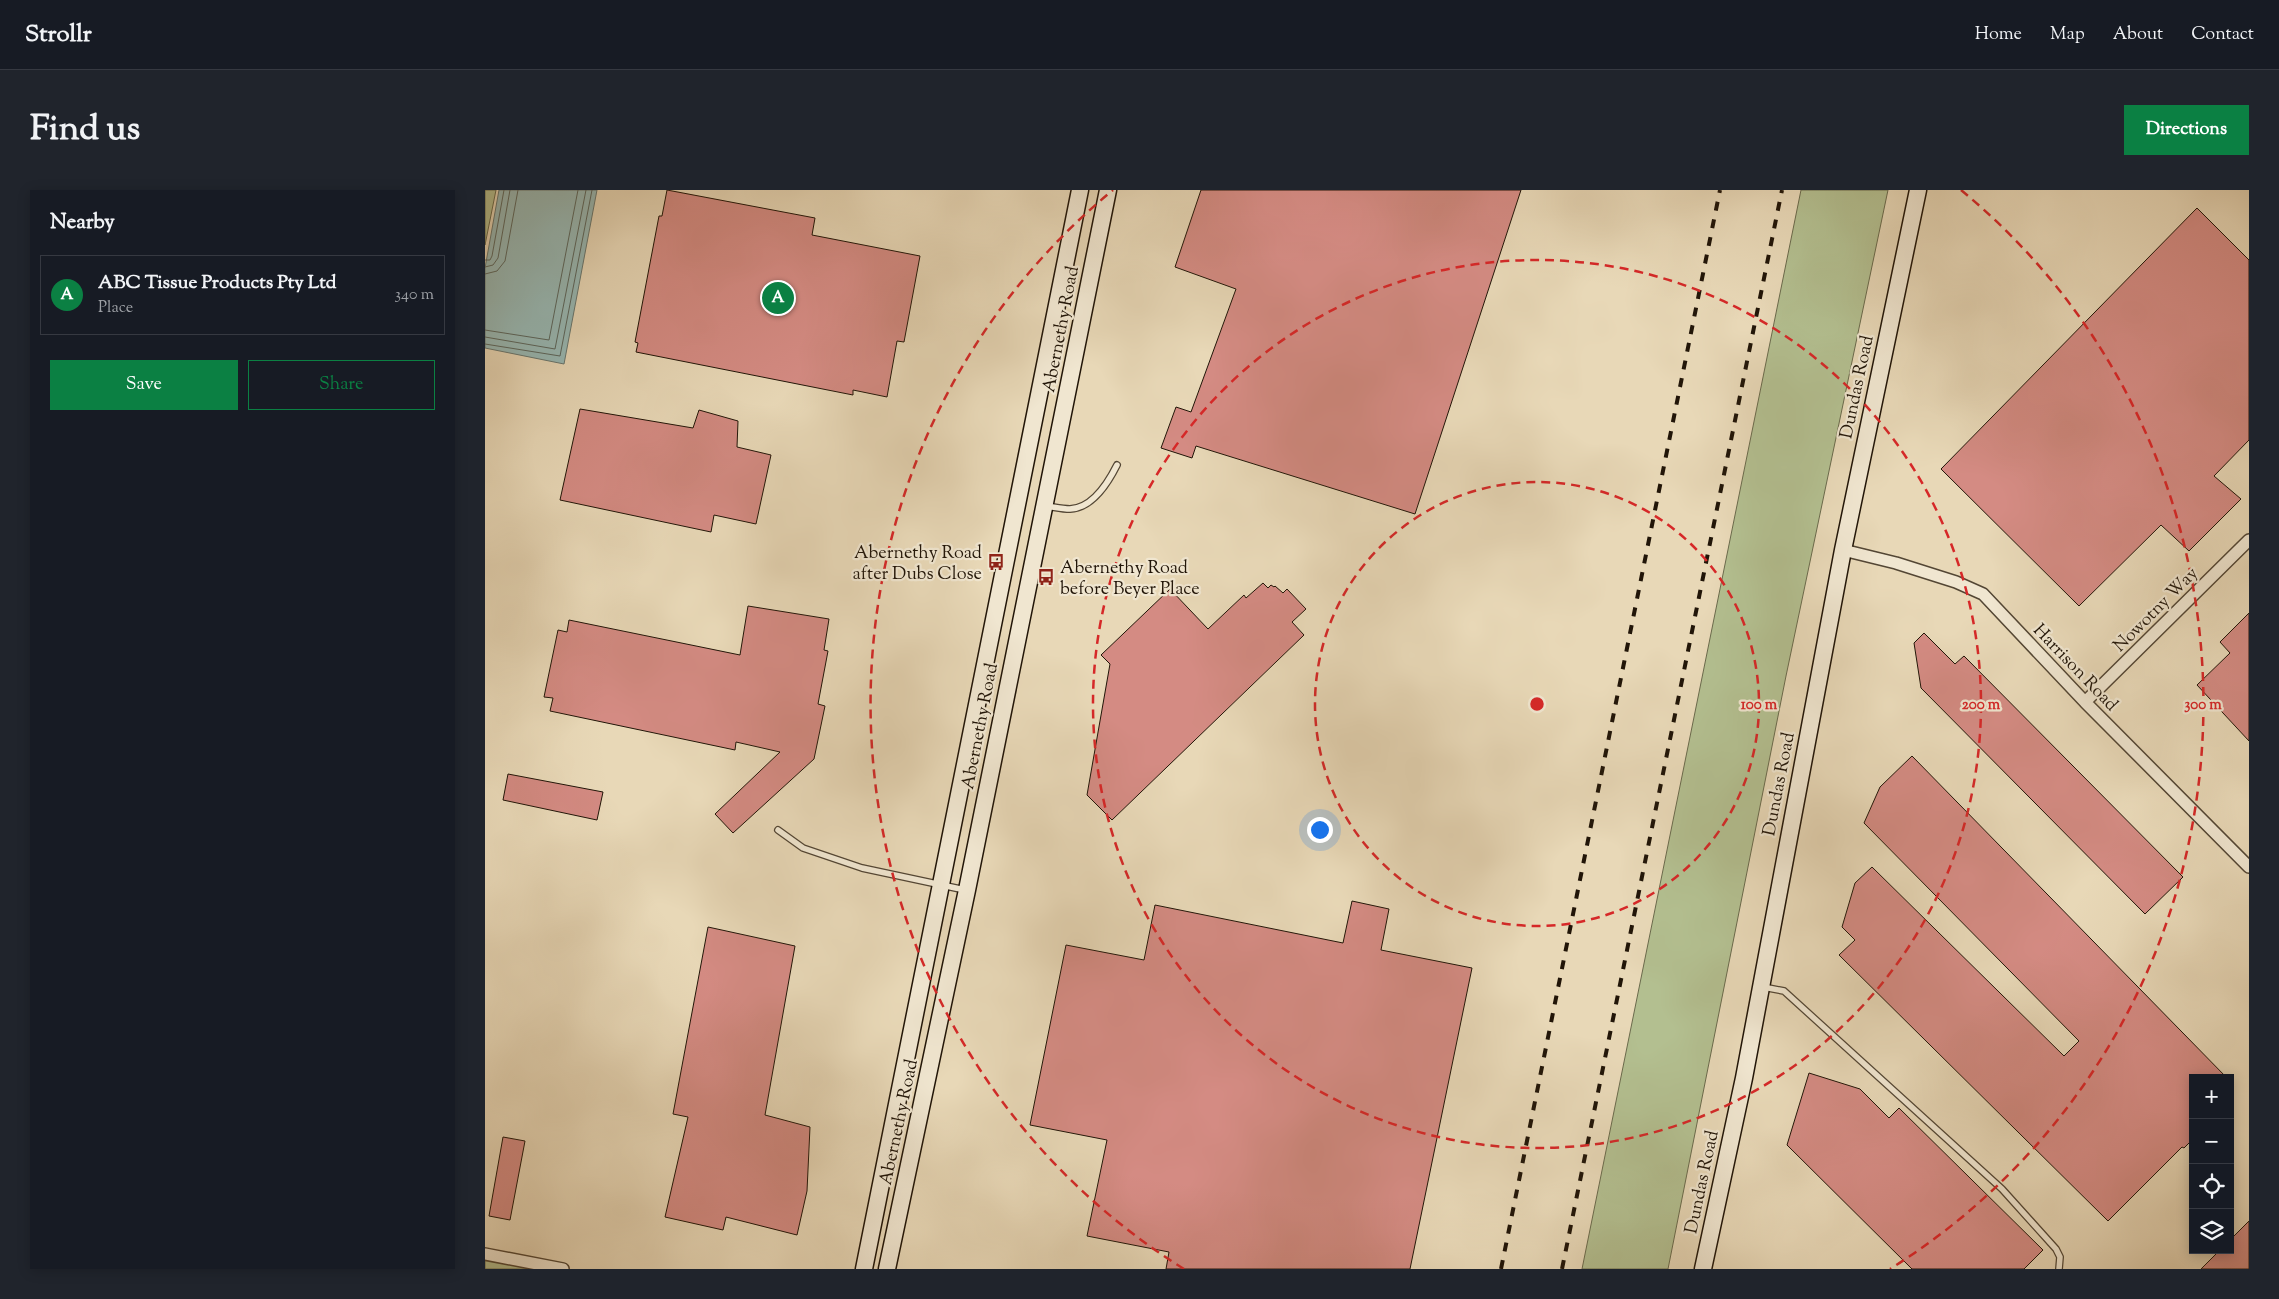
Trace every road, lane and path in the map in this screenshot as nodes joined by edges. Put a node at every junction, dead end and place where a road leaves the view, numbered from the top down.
1 (1080, 190) edge
2 (1108, 190) edge
3 (1918, 190) edge
4 (1027, 453) junction
5 (1053, 460) junction
6 (1117, 465) dead end
7 (1044, 506) junction
8 (2249, 540) edge
9 (1843, 550) junction
10 (2085, 702) junction
11 (779, 830) dead end
12 (2249, 867) edge
13 (941, 885) junction
14 (967, 890) junction
15 (1761, 986) junction
16 (485, 1254) edge
17 (563, 1269) edge
18 (864, 1269) edge
19 (887, 1269) edge
20 (1703, 1269) edge
21 (2059, 1269) edge

1 - 4 main road, Abernethy Road
2 - 5 main road, Abernethy Road
3 - 9 main road, Dundas Road
4 - 5 main road
4 - 13 main road, Abernethy Road
5 - 7 main road, Abernethy Road
6 - 7 lane
7 - 14 main road, Abernethy Road
8 - 10 street, Nowotny Way
9 - 10 street, Harrison Road
9 - 15 main road, Dundas Road
10 - 12 street, Harrison Road
11 - 13 lane
13 - 14 lane
13 - 18 main road, Abernethy Road
14 - 19 main road, Abernethy Road
15 - 20 main road, Dundas Road
15 - 21 lane
16 - 17 street

